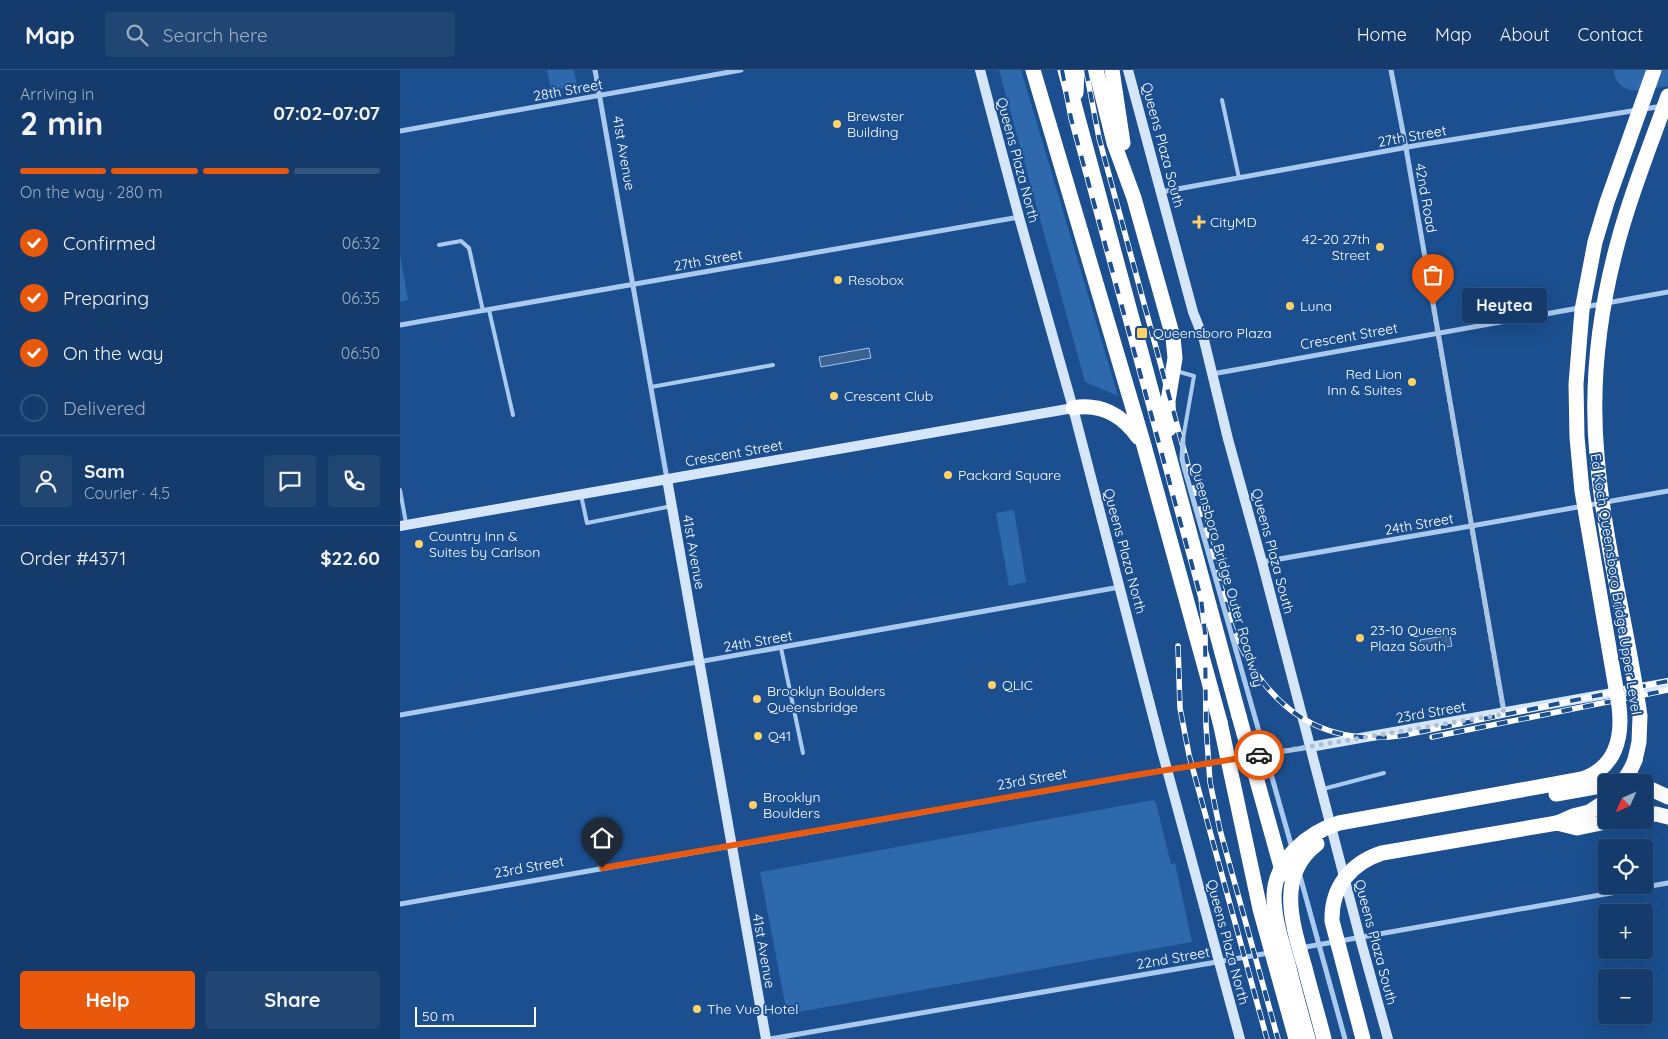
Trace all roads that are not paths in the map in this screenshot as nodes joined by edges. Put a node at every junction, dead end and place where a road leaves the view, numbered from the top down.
1 (595, 70) edge
2 (740, 70) edge
3 (980, 70) edge
4 (1033, 70) edge
5 (1066, 70) edge
6 (1078, 70) edge
7 (1096, 70) edge
8 (1112, 70) edge
9 (1128, 70) edge
10 (1392, 70) edge
11 (1654, 70) edge
12 (600, 96) junction
13 (1668, 96) edge
14 (1222, 100) dead end
15 (1075, 105) junction
16 (1668, 105) edge
17 (400, 131) edge
18 (1406, 148) junction
19 (1239, 178) junction
20 (1161, 192) junction
21 (1134, 198) junction
22 (1019, 217) junction
23 (439, 245) dead end
24 (633, 285) junction
25 (1668, 292) edge
26 (489, 310) junction
27 (483, 311) junction
28 (400, 325) edge
29 (1438, 334) junction
30 (773, 365) dead end
31 (1174, 371) junction
32 (1212, 374) junction
33 (651, 387) junction
34 (1073, 408) junction
35 (513, 415) dead end
36 (1183, 439) joint
37 (1143, 442) junction
38 (1172, 465) junction
39 (667, 479) junction
40 (400, 490) edge
41 (1668, 490) edge
42 (582, 495) junction
43 (672, 506) junction
44 (403, 526) edge
45 (1472, 526) junction
46 (1262, 562) junction
47 (1120, 587) junction
48 (781, 648) junction
49 (700, 662) junction
50 (1668, 683) edge
51 (1504, 714) junction
52 (400, 715) edge
53 (1310, 747) junction
54 (803, 753) dead end
55 (1168, 770) junction
56 (1384, 773) dead end
57 (1628, 774) edge
58 (1598, 786) edge
59 (1321, 790) junction
60 (1653, 790) edge
61 (1668, 797) edge
62 (1598, 806) edge
63 (1653, 814) edge
64 (1668, 817) edge
65 (1557, 824) junction
66 (1598, 824) edge
67 (732, 846) junction
68 (1668, 883) edge
69 (400, 904) edge
70 (1360, 938) junction
71 (1297, 948) dead end
72 (1288, 950) dead end
73 (1219, 961) junction
74 (766, 1039) edge
75 (770, 1039) edge
76 (1240, 1039) edge
77 (1296, 1039) edge
78 (1308, 1039) edge
79 (1324, 1039) edge
80 (1330, 1039) edge
81 (1345, 1039) edge
82 (1363, 1039) edge
83 (1388, 1039) edge

1 - 12 street, 41st Avenue
2 - 12 street, 28th Street
3 - 22 main road, Queens Plaza North
4 - 37 highway
5 - 15 highway
6 - 15 highway
7 - 21 highway
8 - 21 highway
9 - 20 main road, Queens Plaza South
10 - 18 street, 42nd Road
11 - 78 highway, Ed Koch Queensboro Bridge Upper Level, bridge
12 - 17 street, 28th Street
12 - 24 street, 41st Avenue
13 - 57 highway, Ed Koch Queensboro Bridge Upper Level, bridge
14 - 19 lane
15 - 38 highway
16 - 18 street, 27th Street
18 - 19 street, 27th Street
18 - 29 street, 42nd Road
19 - 20 street, 27th Street
20 - 32 main road, Queens Plaza South
21 - 31 highway
22 - 24 street, 27th Street
22 - 34 main road, Queens Plaza North
23 - 27 lane
24 - 26 street, 27th Street
24 - 33 street, 41st Avenue
25 - 29 street, Crescent Street
26 - 27 street, 27th Street
26 - 35 lane
27 - 28 street, 27th Street
29 - 32 street, Crescent Street
29 - 45 street, 42nd Road
30 - 33 lane
31 - 36 lane, Queensboro Bridge Outer Roadway
31 - 38 highway
32 - 46 main road, Queens Plaza South
33 - 39 street, 41st Avenue
34 - 37 highway
34 - 39 main road, Crescent Street
34 - 47 main road, Queens Plaza North
36 - 81 street, Queensboro Bridge Outer Roadway, bridge
37 - 77 highway, bridge
38 - 80 highway, bridge
39 - 42 main road, Crescent Street
39 - 43 main road, 41st Avenue
40 - 44 lane
41 - 45 street, 24th Street
42 - 43 lane
42 - 44 main road, Crescent Street
43 - 49 main road, 41st Avenue
45 - 46 street, 24th Street
45 - 51 street, 42nd Road
46 - 53 main road, Queens Plaza South
47 - 48 street, 24th Street
47 - 55 main road, Queens Plaza North
48 - 49 street, 24th Street
48 - 54 lane
49 - 52 street, 24th Street
49 - 67 main road, 41st Avenue
50 - 51 main road, 23rd Street
51 - 53 main road, 23rd Street
53 - 55 street, 23rd Street
53 - 59 main road, Queens Plaza South
55 - 67 street, 23rd Street
55 - 73 main road, Queens Plaza North
56 - 59 lane
58 - 79 highway, bridge
59 - 70 main road, Queens Plaza South
60 - 61 highway
62 - 65 highway
63 - 64 highway
65 - 66 highway
65 - 82 highway, bridge
67 - 69 street, 23rd Street
67 - 74 main road, 41st Avenue
68 - 70 street
70 - 71 street
70 - 83 main road, Queens Plaza South
72 - 73 street, 22nd Street
73 - 75 street, 22nd Street
73 - 76 main road, Queens Plaza North

